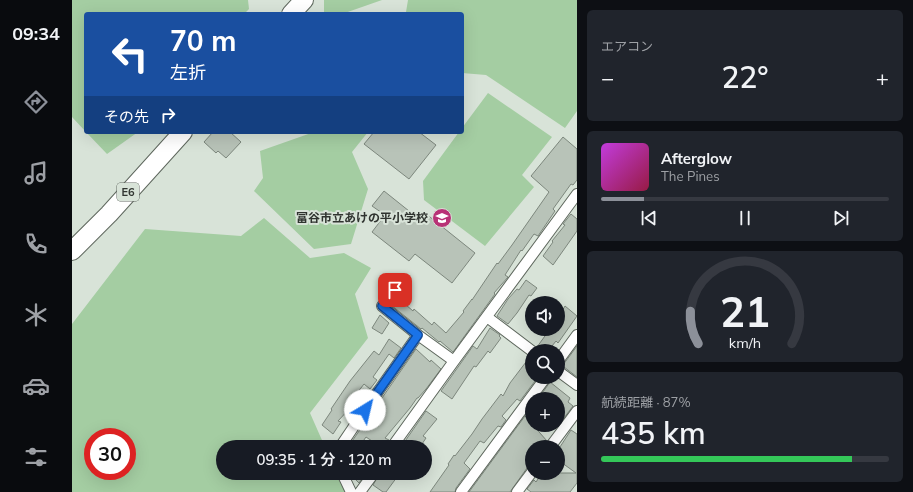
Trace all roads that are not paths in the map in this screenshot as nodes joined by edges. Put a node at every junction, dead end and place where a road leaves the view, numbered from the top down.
1 (304, 0) edge
2 (293, 12) edge
3 (181, 134) edge
4 (577, 194) edge
5 (72, 251) edge
6 (395, 290) dead end
7 (487, 317) junction
8 (418, 335) junction
9 (577, 335) edge
10 (525, 346) edge
11 (565, 351) edge
12 (454, 361) junction
13 (565, 376) edge
14 (541, 384) edge
15 (577, 385) edge
16 (577, 411) edge
17 (345, 440) edge
18 (397, 440) edge
19 (555, 440) edge
20 (345, 480) edge
21 (369, 480) edge
22 (526, 480) edge
23 (351, 492) edge
24 (360, 492) edge
25 (461, 492) edge
26 (517, 492) edge

1 - 2 highway
3 - 5 highway, E6
4 - 7 street
6 - 8 street
7 - 10 street
7 - 12 street
8 - 12 street
8 - 17 street
9 - 11 street
12 - 18 street
13 - 15 street
14 - 25 street
16 - 19 street
20 - 23 street
21 - 24 street
22 - 26 street

